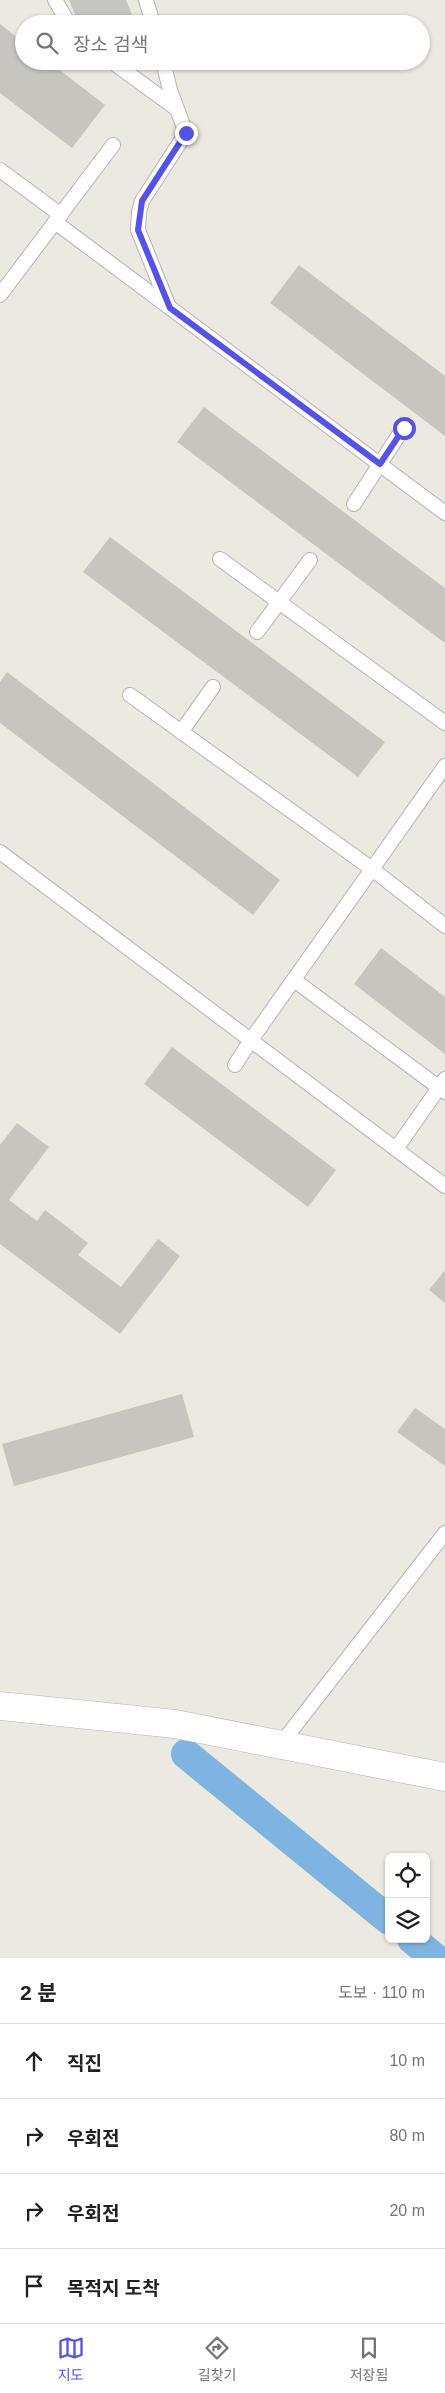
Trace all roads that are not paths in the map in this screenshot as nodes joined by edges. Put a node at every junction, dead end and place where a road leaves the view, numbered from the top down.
1 (55, 0) edge
2 (146, 0) edge
3 (64, 15) edge
4 (150, 15) edge
5 (123, 70) edge
6 (166, 70) edge
7 (178, 110) junction
8 (113, 145) dead end
9 (0, 170) edge
10 (58, 218) junction
11 (0, 296) edge
12 (170, 308) junction
13 (404, 428) dead end
14 (380, 464) junction
15 (354, 504) dead end
16 (445, 513) edge
17 (220, 559) dead end
18 (310, 560) dead end
19 (280, 602) junction
20 (257, 632) dead end
21 (213, 687) dead end
22 (130, 695) dead end
23 (445, 723) edge
24 (181, 732) junction
25 (445, 766) edge
26 (0, 852) edge
27 (372, 869) junction
28 (445, 926) edge
29 (294, 980) junction
30 (251, 1040) junction
31 (236, 1065) dead end
32 (443, 1086) edge
33 (396, 1149) junction
34 (445, 1186) edge
35 (445, 1532) edge
36 (0, 1706) edge
37 (280, 1745) junction
38 (445, 1777) edge

1 - 3 lane
2 - 4 lane
5 - 7 lane
6 - 7 lane
7 - 12 lane
8 - 10 lane
9 - 10 lane
10 - 11 lane
10 - 12 lane
12 - 14 lane
13 - 14 lane
14 - 15 lane
14 - 16 lane
17 - 19 lane
18 - 19 lane
19 - 20 lane
19 - 23 lane
21 - 24 lane
22 - 24 lane
24 - 27 lane
25 - 27 lane
26 - 30 lane
27 - 28 lane
27 - 29 lane
29 - 30 lane
29 - 32 lane
30 - 31 lane
30 - 33 lane
32 - 33 lane
33 - 34 lane
35 - 37 lane
36 - 37 street
37 - 38 street

